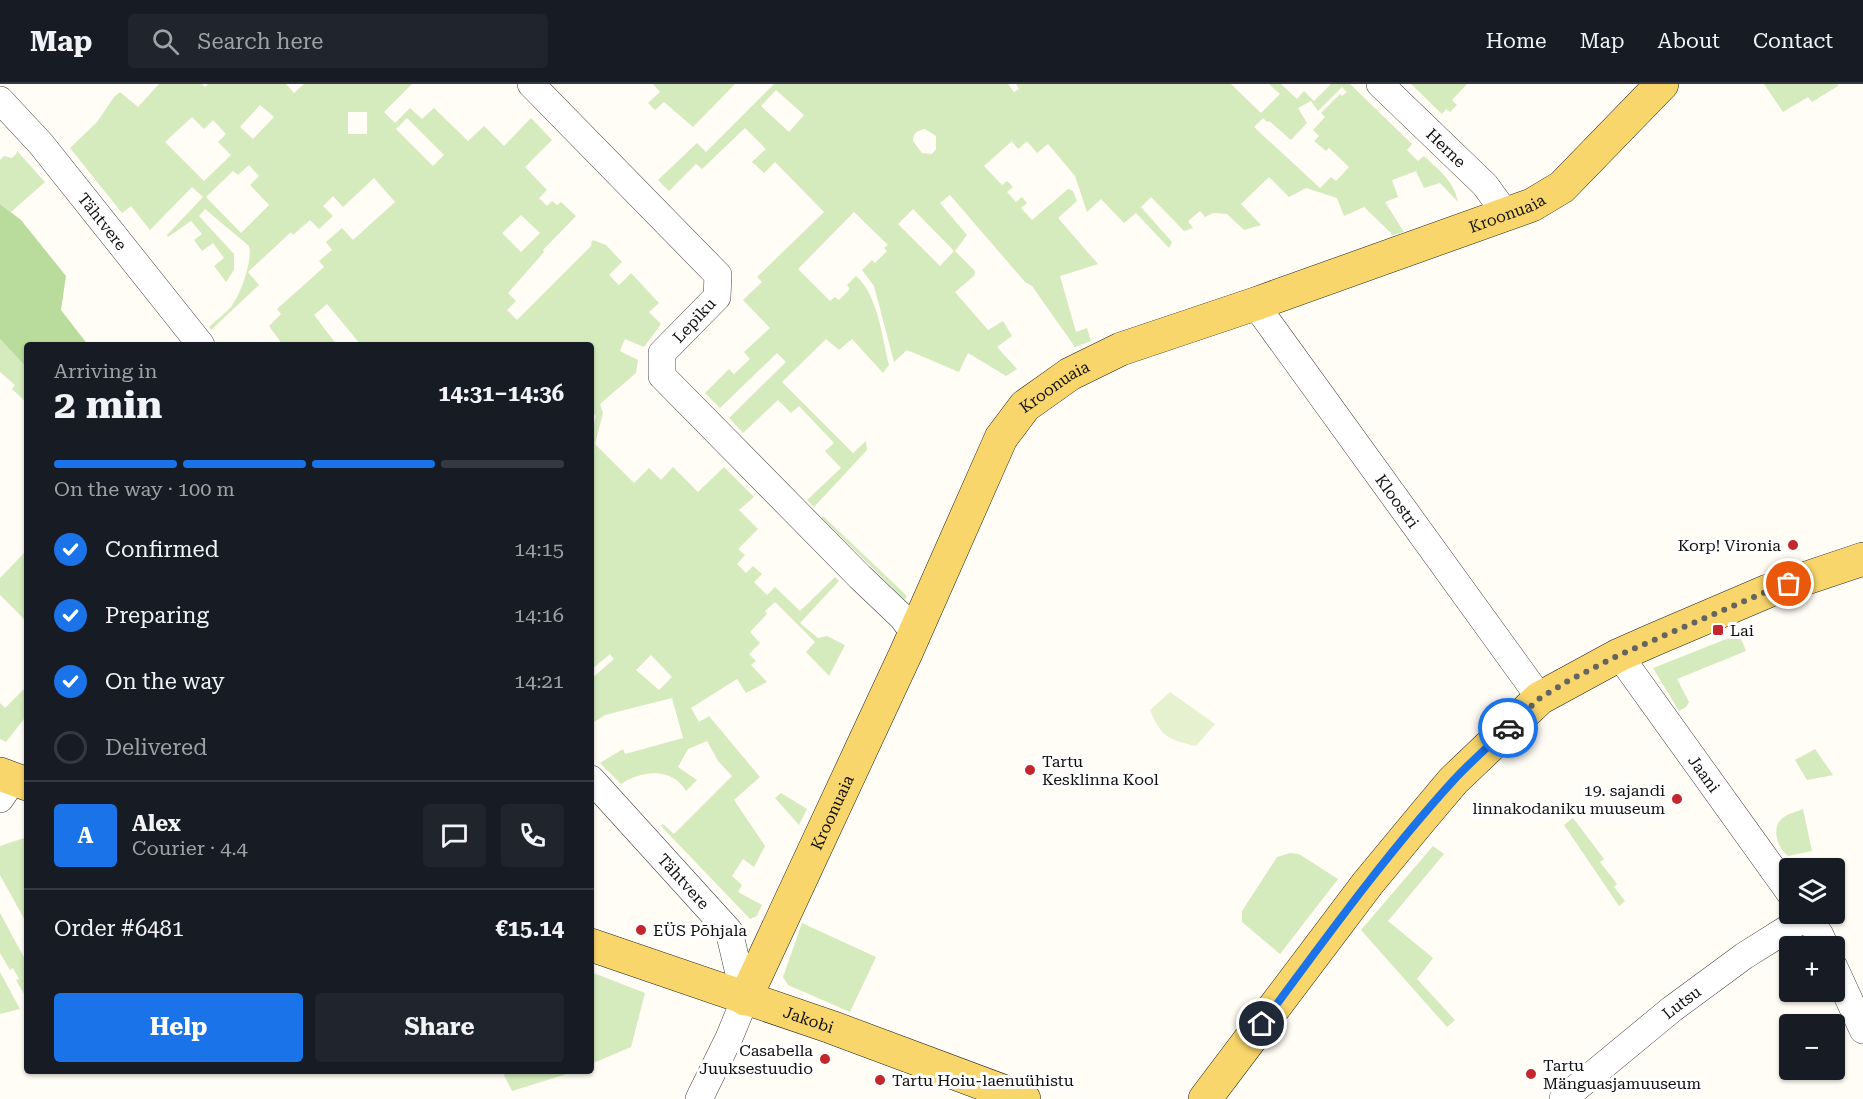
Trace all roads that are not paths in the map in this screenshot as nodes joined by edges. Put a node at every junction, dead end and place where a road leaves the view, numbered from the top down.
1 (531, 84) edge
2 (1380, 84) edge
3 (1662, 84) edge
4 (0, 100) edge
5 (1506, 214) junction
6 (1255, 304) junction
7 (199, 342) edge
8 (1863, 559) edge
9 (914, 633) junction
10 (1619, 655) junction
11 (1540, 698) junction
12 (594, 782) edge
13 (1779, 878) edge
14 (1792, 924) edge
15 (594, 946) edge
16 (1845, 991) edge
17 (745, 999) junction
18 (1863, 1030) edge
19 (699, 1099) edge
20 (1024, 1099) edge
21 (1205, 1099) edge
22 (1563, 1099) edge

1 - 9 street, Lepiku
2 - 5 street, Herne
3 - 5 main road, Kroonuaia
4 - 7 street, Tähtvere
5 - 6 main road, Kroonuaia
6 - 9 main road, Kroonuaia
6 - 11 street, Kloostri
8 - 10 main road
9 - 17 main road, Kroonuaia
10 - 11 main road
10 - 13 street, Jaani
11 - 21 main road
12 - 17 street, Tähtvere
14 - 22 street, Lutsu
15 - 17 main road, Jakobi
16 - 18 street
17 - 19 street
17 - 20 main road, Jakobi

